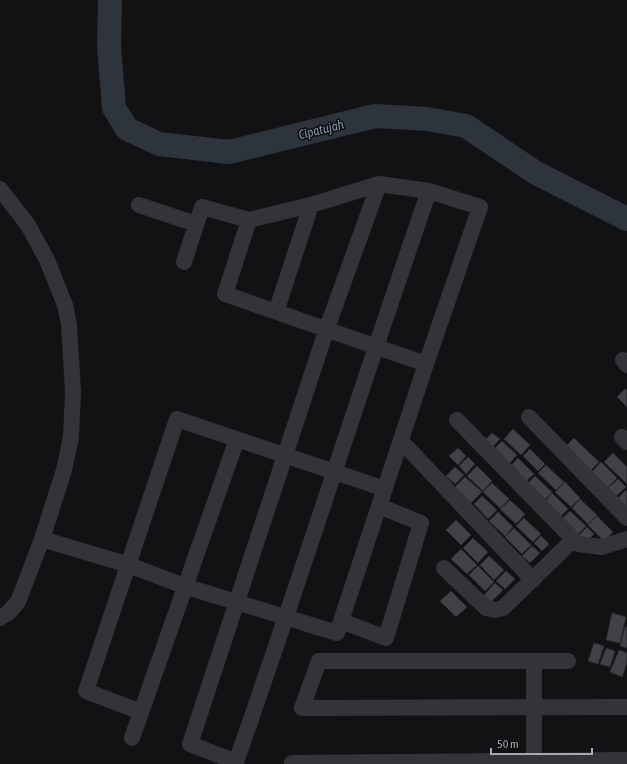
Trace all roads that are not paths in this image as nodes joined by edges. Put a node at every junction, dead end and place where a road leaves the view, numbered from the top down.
1 (379, 184) junction
2 (0, 189) edge
3 (429, 190) junction
4 (139, 205) dead end
5 (311, 206) junction
6 (249, 220) junction
7 (196, 224) junction
8 (184, 262) dead end
9 (276, 312) junction
10 (327, 328) junction
11 (376, 346) junction
12 (426, 364) junction
13 (529, 417) dead end
14 (457, 420) dead end
15 (237, 439) junction
16 (401, 441) junction
17 (285, 456) junction
18 (336, 472) junction
19 (385, 489) junction
20 (379, 506) junction
21 (627, 518) edge
22 (42, 538) junction
23 (627, 539) edge
24 (573, 540) junction
25 (128, 565) junction
26 (444, 568) dead end
27 (533, 580) junction
28 (184, 586) junction
29 (236, 602) junction
30 (0, 618) edge
31 (287, 618) junction
32 (341, 621) junction
33 (534, 660) junction
34 (568, 660) dead end
35 (534, 707) junction
36 (627, 707) edge
37 (142, 712) junction
38 (132, 738) dead end
39 (627, 760) edge
40 (534, 761) junction
41 (292, 763) dead end
42 (518, 763) edge

1 - 3 street
1 - 5 street
1 - 10 street
2 - 22 street
3 - 11 street
3 - 12 street
4 - 7 street
5 - 6 street
5 - 9 street
6 - 7 street
6 - 9 street
7 - 8 street
9 - 10 street
10 - 11 street
10 - 17 street
11 - 12 street
11 - 18 street
12 - 16 street
13 - 21 street
14 - 24 street
15 - 17 street
15 - 25 street
15 - 28 street
16 - 19 street
16 - 27 street
17 - 18 street
17 - 29 street
18 - 19 street
18 - 31 street
19 - 20 street
20 - 32 street
20 - 32 street
22 - 25 street
22 - 30 street
23 - 24 street
24 - 27 street
25 - 28 street
25 - 37 street
26 - 27 street
28 - 29 street
28 - 37 street
29 - 31 street
29 - 31 street
31 - 32 street
33 - 34 street
33 - 35 street
33 - 35 street
35 - 36 street
35 - 40 street
37 - 38 street
39 - 40 street
40 - 42 street
41 - 42 street

